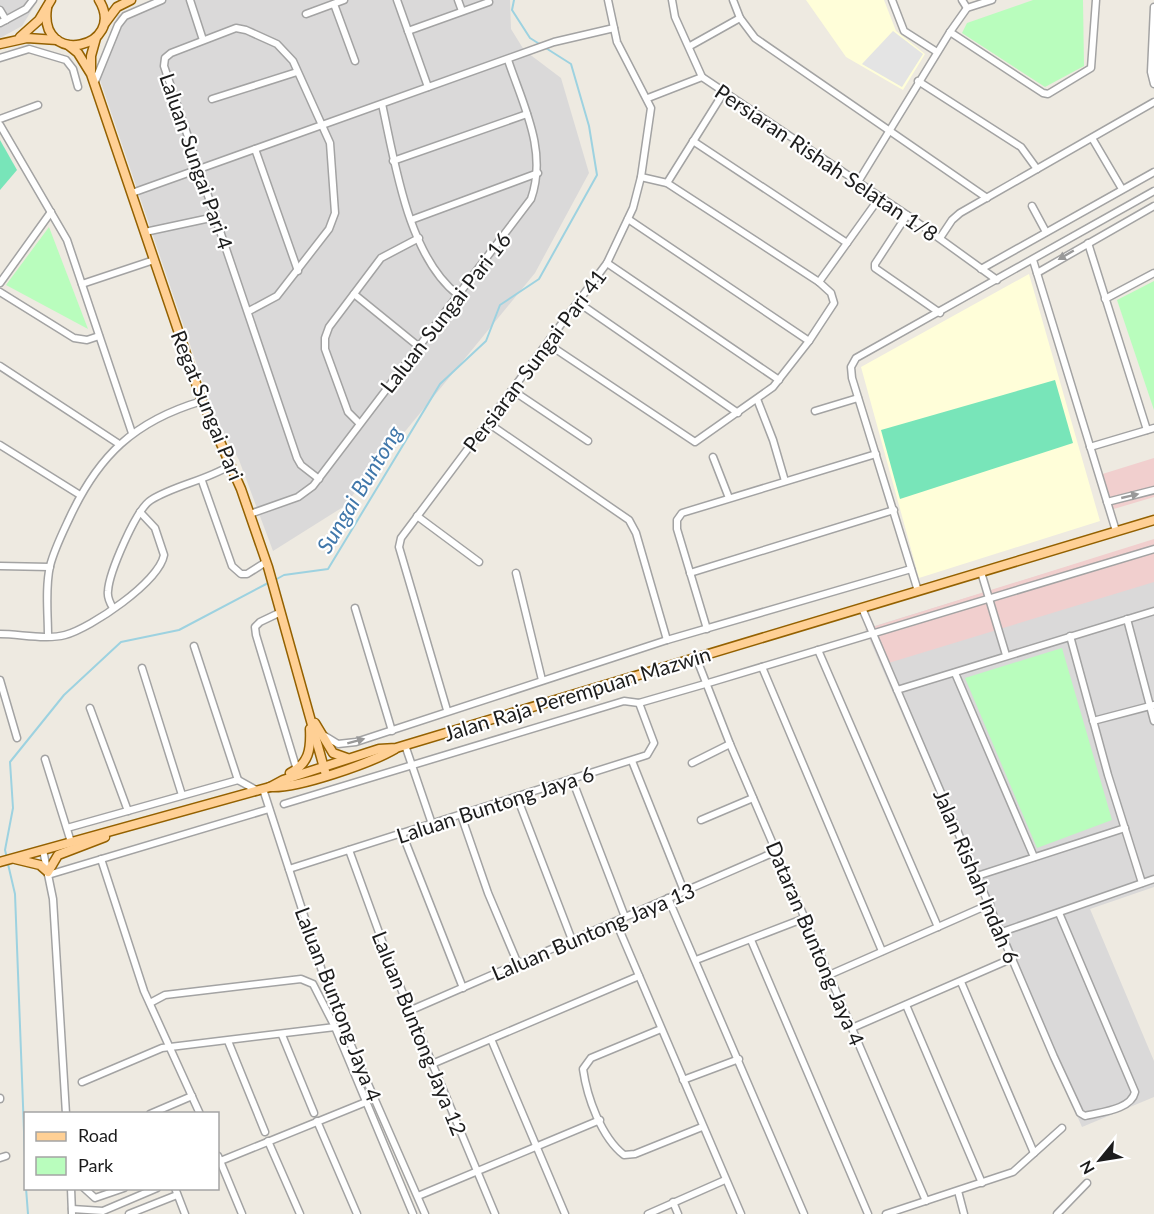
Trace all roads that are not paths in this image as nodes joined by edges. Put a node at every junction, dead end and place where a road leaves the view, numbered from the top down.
1 (33, 0) edge
2 (99, 0) edge
3 (131, 0) edge
4 (162, 0) edge
5 (189, 0) edge
6 (344, 0) edge
7 (397, 0) edge
8 (458, 0) edge
9 (608, 0) edge
10 (672, 0) edge
11 (733, 0) edge
12 (892, 0) edge
13 (962, 0) edge
14 (992, 0) edge
15 (1096, 0) edge
16 (489, 2) dead end
17 (49, 4) edge
18 (334, 4) junction
19 (1154, 7) edge
20 (967, 9) junction
21 (0, 10) edge
22 (462, 11) junction
23 (306, 14) dead end
24 (740, 18) junction
25 (3, 21) edge
26 (614, 28) junction
27 (102, 29) junction
28 (408, 31) junction
29 (950, 32) junction
30 (96, 38) junction
31 (17, 39) junction
32 (58, 40) junction
33 (203, 40) junction
34 (0, 44) edge
35 (68, 45) junction
36 (690, 46) junction
37 (937, 52) junction
38 (0, 58) edge
39 (507, 60) junction
40 (355, 61) dead end
41 (297, 72) junction
42 (91, 74) junction
43 (702, 77) junction
44 (918, 81) junction
45 (94, 84) junction
46 (1154, 84) edge
47 (78, 87) dead end
48 (428, 87) junction
49 (724, 92) junction
50 (648, 98) junction
51 (212, 99) dead end
52 (1154, 102) edge
53 (382, 104) junction
54 (38, 105) dead end
55 (527, 114) junction
56 (0, 119) edge
57 (0, 125) edge
58 (323, 125) junction
59 (889, 130) junction
60 (1092, 138) junction
61 (693, 141) junction
62 (255, 149) junction
63 (393, 160) junction
64 (199, 169) junction
65 (1037, 169) junction
66 (1154, 172) edge
67 (538, 173) junction
68 (641, 177) junction
69 (858, 182) junction
70 (667, 183) junction
71 (1122, 189) junction
72 (1154, 191) edge
73 (132, 193) junction
74 (880, 196) junction
75 (987, 198) junction
76 (1032, 206) dead end
77 (1154, 206) edge
78 (51, 212) junction
79 (907, 215) junction
80 (215, 217) junction
81 (628, 219) junction
82 (411, 220) junction
83 (145, 232) junction
84 (1046, 232) junction
85 (419, 238) junction
86 (940, 238) junction
87 (847, 243) junction
88 (1088, 243) junction
89 (154, 260) junction
90 (1033, 260) junction
91 (607, 263) junction
92 (981, 269) junction
93 (298, 270) junction
94 (1037, 273) junction
95 (1154, 273) edge
96 (998, 280) junction
97 (819, 282) junction
98 (0, 283) edge
99 (82, 284) junction
100 (0, 292) edge
101 (354, 294) junction
102 (458, 295) junction
103 (1105, 299) junction
104 (579, 303) junction
105 (249, 311) junction
106 (940, 313) junction
107 (99, 336) junction
108 (809, 341) junction
109 (548, 344) junction
110 (418, 346) junction
111 (0, 366) edge
112 (779, 380) junction
113 (513, 390) junction
114 (858, 398) junction
115 (757, 399) junction
116 (202, 401) junction
117 (815, 411) dead end
118 (738, 413) junction
119 (359, 423) junction
120 (488, 423) junction
121 (1150, 429) edge
122 (132, 433) junction
123 (588, 441) dead end
124 (119, 444) junction
125 (0, 445) edge
126 (1090, 447) junction
127 (876, 454) junction
128 (713, 457) dead end
129 (231, 465) junction
130 (319, 479) junction
131 (202, 481) junction
132 (785, 481) junction
133 (1154, 490) edge
134 (80, 495) junction
135 (729, 498) junction
136 (1107, 502) junction
137 (142, 509) junction
138 (894, 510) junction
139 (250, 514) junction
140 (417, 516) junction
141 (1154, 520) edge
142 (1116, 531) junction
143 (1152, 549) edge
144 (479, 562) dead end
145 (267, 565) junction
146 (0, 566) edge
147 (50, 567) junction
148 (911, 569) junction
149 (981, 572) junction
150 (516, 573) dead end
151 (690, 573) junction
152 (918, 591) junction
153 (989, 600) junction
154 (113, 608) junction
155 (355, 608) dead end
156 (862, 608) junction
157 (1154, 611) edge
158 (282, 612) junction
159 (1126, 619) junction
160 (707, 629) junction
161 (0, 634) edge
162 (874, 634) junction
163 (48, 636) junction
164 (1070, 636) junction
165 (668, 640) junction
166 (194, 646) dead end
167 (818, 650) junction
168 (1006, 655) junction
169 (696, 657) junction
170 (762, 667) junction
171 (142, 668) dead end
172 (955, 673) junction
173 (0, 680) edge
174 (542, 680) junction
175 (705, 684) junction
176 (897, 690) junction
177 (639, 703) junction
178 (1152, 706) edge
179 (90, 708) dead end
180 (447, 710) junction
181 (310, 719) junction
182 (1093, 721) junction
183 (1154, 721) edge
184 (392, 730) junction
185 (322, 734) junction
186 (17, 738) dead end
187 (730, 744) junction
188 (401, 747) junction
189 (359, 756) junction
190 (45, 759) dead end
191 (632, 761) junction
192 (692, 764) dead end
193 (413, 767) junction
194 (297, 770) junction
195 (325, 771) junction
196 (572, 779) junction
197 (238, 780) junction
198 (267, 787) junction
199 (182, 795) junction
200 (517, 797) junction
201 (753, 798) junction
202 (284, 804) dead end
203 (269, 809) junction
204 (128, 811) junction
205 (461, 815) junction
206 (701, 820) dead end
207 (432, 824) junction
208 (67, 828) junction
209 (122, 828) junction
210 (1125, 828) junction
211 (402, 833) junction
212 (71, 842) junction
213 (43, 850) junction
214 (350, 850) junction
215 (777, 851) junction
216 (1034, 857) junction
217 (13, 858) junction
218 (101, 859) junction
219 (0, 862) edge
220 (289, 869) junction
221 (48, 873) junction
222 (978, 876) junction
223 (1154, 879) edge
224 (1142, 883) junction
225 (684, 891) junction
226 (668, 898) junction
227 (990, 904) junction
228 (1059, 913) junction
229 (625, 917) junction
230 (805, 918) junction
231 (615, 922) junction
232 (938, 927) junction
233 (1002, 932) junction
234 (572, 940) junction
235 (751, 940) junction
236 (882, 951) junction
237 (1013, 958) junction
238 (696, 960) junction
239 (518, 964) junction
240 (829, 975) junction
241 (639, 976) junction
242 (961, 982) junction
243 (462, 988) junction
244 (150, 1003) junction
245 (906, 1005) junction
246 (409, 1011) junction
247 (335, 1027) junction
248 (852, 1028) junction
249 (661, 1029) junction
250 (282, 1035) junction
251 (491, 1040) junction
252 (228, 1041) junction
253 (171, 1047) junction
254 (739, 1059) junction
255 (432, 1064) junction
256 (683, 1080) junction
257 (82, 1082) dead end
258 (192, 1096) junction
259 (366, 1102) junction
260 (66, 1112) edge
261 (152, 1112) edge
262 (200, 1112) edge
263 (314, 1113) dead end
264 (600, 1120) junction
265 (317, 1121) junction
266 (702, 1127) junction
267 (1062, 1128) dead end
268 (265, 1132) dead end
269 (268, 1141) junction
270 (536, 1146) junction
271 (1034, 1153) junction
272 (219, 1159) edge
273 (219, 1161) edge
274 (477, 1171) junction
275 (725, 1180) junction
276 (982, 1183) junction
277 (1087, 1183) dead end
278 (71, 1190) edge
279 (86, 1190) edge
280 (118, 1190) edge
281 (152, 1190) edge
282 (958, 1191) junction
283 (176, 1192) edge
284 (418, 1196) junction
285 (926, 1201) junction
286 (673, 1203) junction
287 (72, 1211) edge
288 (129, 1214) edge
289 (185, 1214) edge
290 (242, 1214) edge
291 (300, 1214) edge
292 (357, 1214) edge
293 (413, 1214) edge
294 (425, 1214) edge
295 (495, 1214) edge
296 (565, 1214) edge
297 (648, 1214) edge
298 (678, 1214) edge
299 (741, 1214) edge
300 (804, 1214) edge
301 (868, 1214) edge
302 (886, 1214) edge
303 (964, 1214) edge
304 (1057, 1214) edge

1 - 25 street
2 - 27 main road
3 - 27 main road
4 - 45 street
5 - 33 street
6 - 18 street
7 - 28 street
8 - 22 street
9 - 26 street, Persiaran Sungai Pari 41
10 - 36 street
11 - 24 street
12 - 37 street
13 - 20 street
14 - 20 street
15 - 29 street
16 - 22 street
17 - 31 main road
17 - 32 main road
18 - 23 street
18 - 40 street
19 - 46 street
20 - 29 street
21 - 25 street
22 - 28 street
24 - 36 street
24 - 59 street
26 - 39 street
26 - 50 street, Persiaran Sungai Pari 41
27 - 30 main road
28 - 48 street
29 - 37 street
30 - 35 main road
30 - 42 main road
31 - 32 main road
31 - 34 main road
32 - 35 main road
33 - 41 street, Laluan Sungai Pari 4
33 - 64 street, Laluan Sungai Pari 4
35 - 42 main road, Regat Sungai Pari
36 - 43 street
37 - 44 street
38 - 47 street
39 - 48 street
39 - 55 street, Laluan Sungai Pari 16
41 - 51 street, Laluan Sungai Pari 4
41 - 58 street, Laluan Sungai Pari 4
42 - 45 main road, Regat Sungai Pari
43 - 49 street, Persiaran Rishah Selatan 1/8
43 - 50 street, Persiaran Rishah Selatan 1/8
44 - 59 street
44 - 65 street
45 - 73 main road, Regat Sungai Pari
48 - 53 street
49 - 61 street
49 - 69 street, Persiaran Rishah Selatan 1/8
50 - 68 street, Persiaran Sungai Pari 41
52 - 60 street
53 - 58 street
53 - 63 street
54 - 56 street
55 - 63 street
55 - 67 street, Laluan Sungai Pari 16
57 - 78 street
58 - 62 street
58 - 93 street, Laluan Sungai Pari 4
59 - 69 street
59 - 75 street
60 - 65 street
60 - 71 street
61 - 70 street
61 - 87 street
62 - 64 street
62 - 93 street
63 - 82 street
64 - 73 street
64 - 80 street, Laluan Sungai Pari 4
65 - 75 street
66 - 71 street
67 - 82 street
67 - 102 street, Laluan Sungai Pari 16
68 - 70 street
68 - 81 street, Persiaran Sungai Pari 41
69 - 74 street, Persiaran Rishah Selatan 1/8
70 - 97 street
71 - 84 street
72 - 90 street
73 - 83 main road, Regat Sungai Pari
74 - 79 street, Persiaran Rishah Selatan 1/8
74 - 87 street
75 - 86 street
76 - 84 street
77 - 88 street
78 - 98 street
78 - 99 street
79 - 86 street, Persiaran Rishah Selatan 1/8
79 - 106 street
80 - 83 street
80 - 105 street, Laluan Sungai Pari 4
81 - 91 street, Persiaran Sungai Pari 41
81 - 108 street
82 - 85 street
83 - 89 main road, Regat Sungai Pari
84 - 92 street
85 - 101 street
85 - 102 street
86 - 92 street, Persiaran Rishah Selatan 1/8
87 - 97 street
88 -> 94 street
88 - 103 street
89 - 99 street
89 - 116 main road, Regat Sungai Pari
90 - 94 street
90 - 96 street
91 - 104 street, Persiaran Sungai Pari 41
91 - 112 street
92 - 96 street, Persiaran Rishah Selatan 1/8
93 - 105 street, Laluan Sungai Pari 4
94 - 126 street
95 - 103 street
96 - 106 street
97 - 108 street
99 - 107 street
100 - 107 street
101 - 110 street
101 - 119 street
102 - 110 street, Laluan Sungai Pari 16
103 - 121 street
104 - 109 street, Persiaran Sungai Pari 41
104 - 118 street
105 - 130 street, Laluan Sungai Pari 4
106 - 114 street
107 - 122 street
108 - 112 street
109 - 113 street, Persiaran Sungai Pari 41
109 - 118 street
110 - 119 street, Laluan Sungai Pari 16
111 - 124 street
112 - 115 street
113 - 120 street, Persiaran Sungai Pari 41
113 - 123 street
114 - 117 street
114 - 127 street
115 - 118 street
115 - 132 street
116 - 122 street
116 - 129 main road, Regat Sungai Pari
119 - 130 street, Laluan Sungai Pari 16
120 - 140 street, Persiaran Sungai Pari 41
120 - 165 street
121 - 126 street
122 - 124 street
124 - 134 street
125 - 134 street
126 - 136 street
127 - 132 street
127 - 138 street
128 - 135 street
129 - 131 street
129 - 139 main road, Regat Sungai Pari
130 - 139 street, Laluan Sungai Pari 16
131 - 137 street
131 - 145 street
132 - 135 street
136 -> 133 street
134 - 147 street
135 - 151 street
136 - 142 street
137 - 154 street
137 - 154 street
138 - 148 street
138 - 151 street
139 - 145 main road, Regat Sungai Pari
140 - 144 street
140 - 180 street, Persiaran Sungai Pari 41
141 - 142 main road, Jalan Raja Perempuan Mazwin
142 - 149 main road, Jalan Raja Perempuan Mazwin
143 - 153 street
145 - 158 main road, Regat Sungai Pari
146 - 147 street
147 - 163 street
148 - 152 street
148 - 160 street
149 - 152 main road, Jalan Raja Perempuan Mazwin
149 - 153 street
150 - 174 street
151 - 160 street
152 - 156 main road, Jalan Raja Perempuan Mazwin
153 - 162 street
153 - 168 street
154 - 163 street
155 - 184 street
156 - 162 street, Jalan Rishah Indah 6
156 - 169 main road, Jalan Raja Perempuan Mazwin
157 - 159 street
158 - 181 main road, Regat Sungai Pari
158 - 194 street
159 - 164 street
159 - 178 street
160 - 165 street
161 - 163 street
162 - 167 street
162 - 176 street, Jalan Rishah Indah 6
164 - 168 street
164 - 182 street
165 - 174 street
166 - 197 street
167 - 170 street
167 - 232 street
168 - 172 street
169 - 175 street, Dataran Buntong Jaya 4
169 - 188 main road, Jalan Raja Perempuan Mazwin
170 - 175 street
170 - 236 street
171 - 199 street
172 - 176 street
172 - 216 street
173 - 186 street
174 - 180 street
175 - 177 street
175 - 187 street, Dataran Buntong Jaya 4
176 - 222 street, Jalan Rishah Indah 6
177 - 191 street, Laluan Buntong Jaya 6
177 - 193 street
178 - 182 street
178 - 183 street
179 - 204 street
180 - 184 street
181 - 185 main road
181 - 194 main road
181 - 195 main road, Regat Sungai Pari
182 - 210 street
185 -> 184 street
185 - 189 main road
187 - 192 street
187 - 201 street, Dataran Buntong Jaya 4
188 - 189 main road, Jalan Raja Perempuan Mazwin
188 - 193 street
188 - 195 main road
189 - 195 main road, Jalan Raja Perempuan Mazwin
190 - 208 street
191 - 196 street, Laluan Buntong Jaya 6
191 - 225 street
193 - 202 street
193 - 207 street
194 - 198 main road
195 - 198 main road
196 - 200 street, Laluan Buntong Jaya 6
196 - 229 street
197 - 198 street
197 - 199 street
198 - 203 street, Laluan Buntong Jaya 4
198 - 209 main road
199 - 204 street
200 - 205 street, Laluan Buntong Jaya 6
200 - 234 street
201 - 206 street
201 - 215 street, Dataran Buntong Jaya 4
203 - 218 street
203 - 220 street, Laluan Buntong Jaya 4
204 - 208 street
205 - 207 street, Laluan Buntong Jaya 6
205 - 239 street
207 - 211 street, Laluan Buntong Jaya 6
208 - 212 street
209 - 212 main road
209 - 221 main road
210 - 216 street
210 - 224 street
211 - 214 street, Laluan Buntong Jaya 6
211 - 243 street
212 - 213 main road
213 - 217 main road
213 - 221 street
214 - 220 street, Laluan Buntong Jaya 6
214 - 246 street, Laluan Buntong Jaya 12
215 - 225 street, Laluan Buntong Jaya 13
215 - 230 street, Dataran Buntong Jaya 4
216 - 222 street
217 - 219 main road
217 - 221 main road
218 - 221 street
218 - 244 street
220 - 284 street, Laluan Buntong Jaya 4
221 - 260 street
222 - 227 street, Jalan Rishah Indah 6
223 - 224 street
224 - 228 street
225 - 226 street, Laluan Buntong Jaya 13
226 - 229 street, Laluan Buntong Jaya 13
226 - 238 street
227 - 232 street
227 - 233 street, Jalan Rishah Indah 6
228 - 233 street
228 - 237 street, Jalan Rishah Indah 6
229 - 231 street, Laluan Buntong Jaya 13
230 - 235 street
230 - 240 street, Dataran Buntong Jaya 4
231 - 234 street, Laluan Buntong Jaya 13
231 - 241 street
232 - 236 street
233 - 237 street, Jalan Rishah Indah 6
234 - 239 street, Laluan Buntong Jaya 13
235 - 238 street
235 - 301 street
236 - 240 street
237 - 242 street
238 - 254 street
239 - 243 street, Laluan Buntong Jaya 13
240 - 248 street, Dataran Buntong Jaya 4
241 - 249 street
241 - 251 street
242 - 245 street
242 - 271 street
243 - 246 street, Laluan Buntong Jaya 13
244 - 247 street
244 - 253 street
245 - 248 street
245 - 276 street
246 - 255 street, Laluan Buntong Jaya 12
247 - 250 street
247 - 259 street
248 - 285 street, Dataran Buntong Jaya 4
249 - 256 street
249 - 264 street
250 - 252 street
250 - 263 street
251 - 255 street
251 - 270 street
252 - 253 street
252 - 268 street
253 - 257 street
253 - 258 street
254 - 256 street
254 - 300 street
255 - 274 street, Laluan Buntong Jaya 12
256 - 266 street
258 - 261 street
258 - 262 street
259 - 265 street
259 - 293 street
264 - 266 street
264 - 270 street
265 - 269 street
265 - 292 street
266 - 275 street
267 - 271 street
269 - 272 street
269 - 291 street
270 - 274 street
270 - 296 street
271 - 276 street
273 - 290 street
274 - 284 street
274 - 295 street, Laluan Buntong Jaya 12
275 - 286 street
275 - 299 street
276 - 282 street
277 - 304 street
278 - 287 street
279 - 280 street
281 - 287 street
282 - 285 street
282 - 303 street
283 - 288 street
283 - 289 street
284 - 294 street, Laluan Buntong Jaya 4
285 - 302 street
286 - 297 street
286 - 298 street

